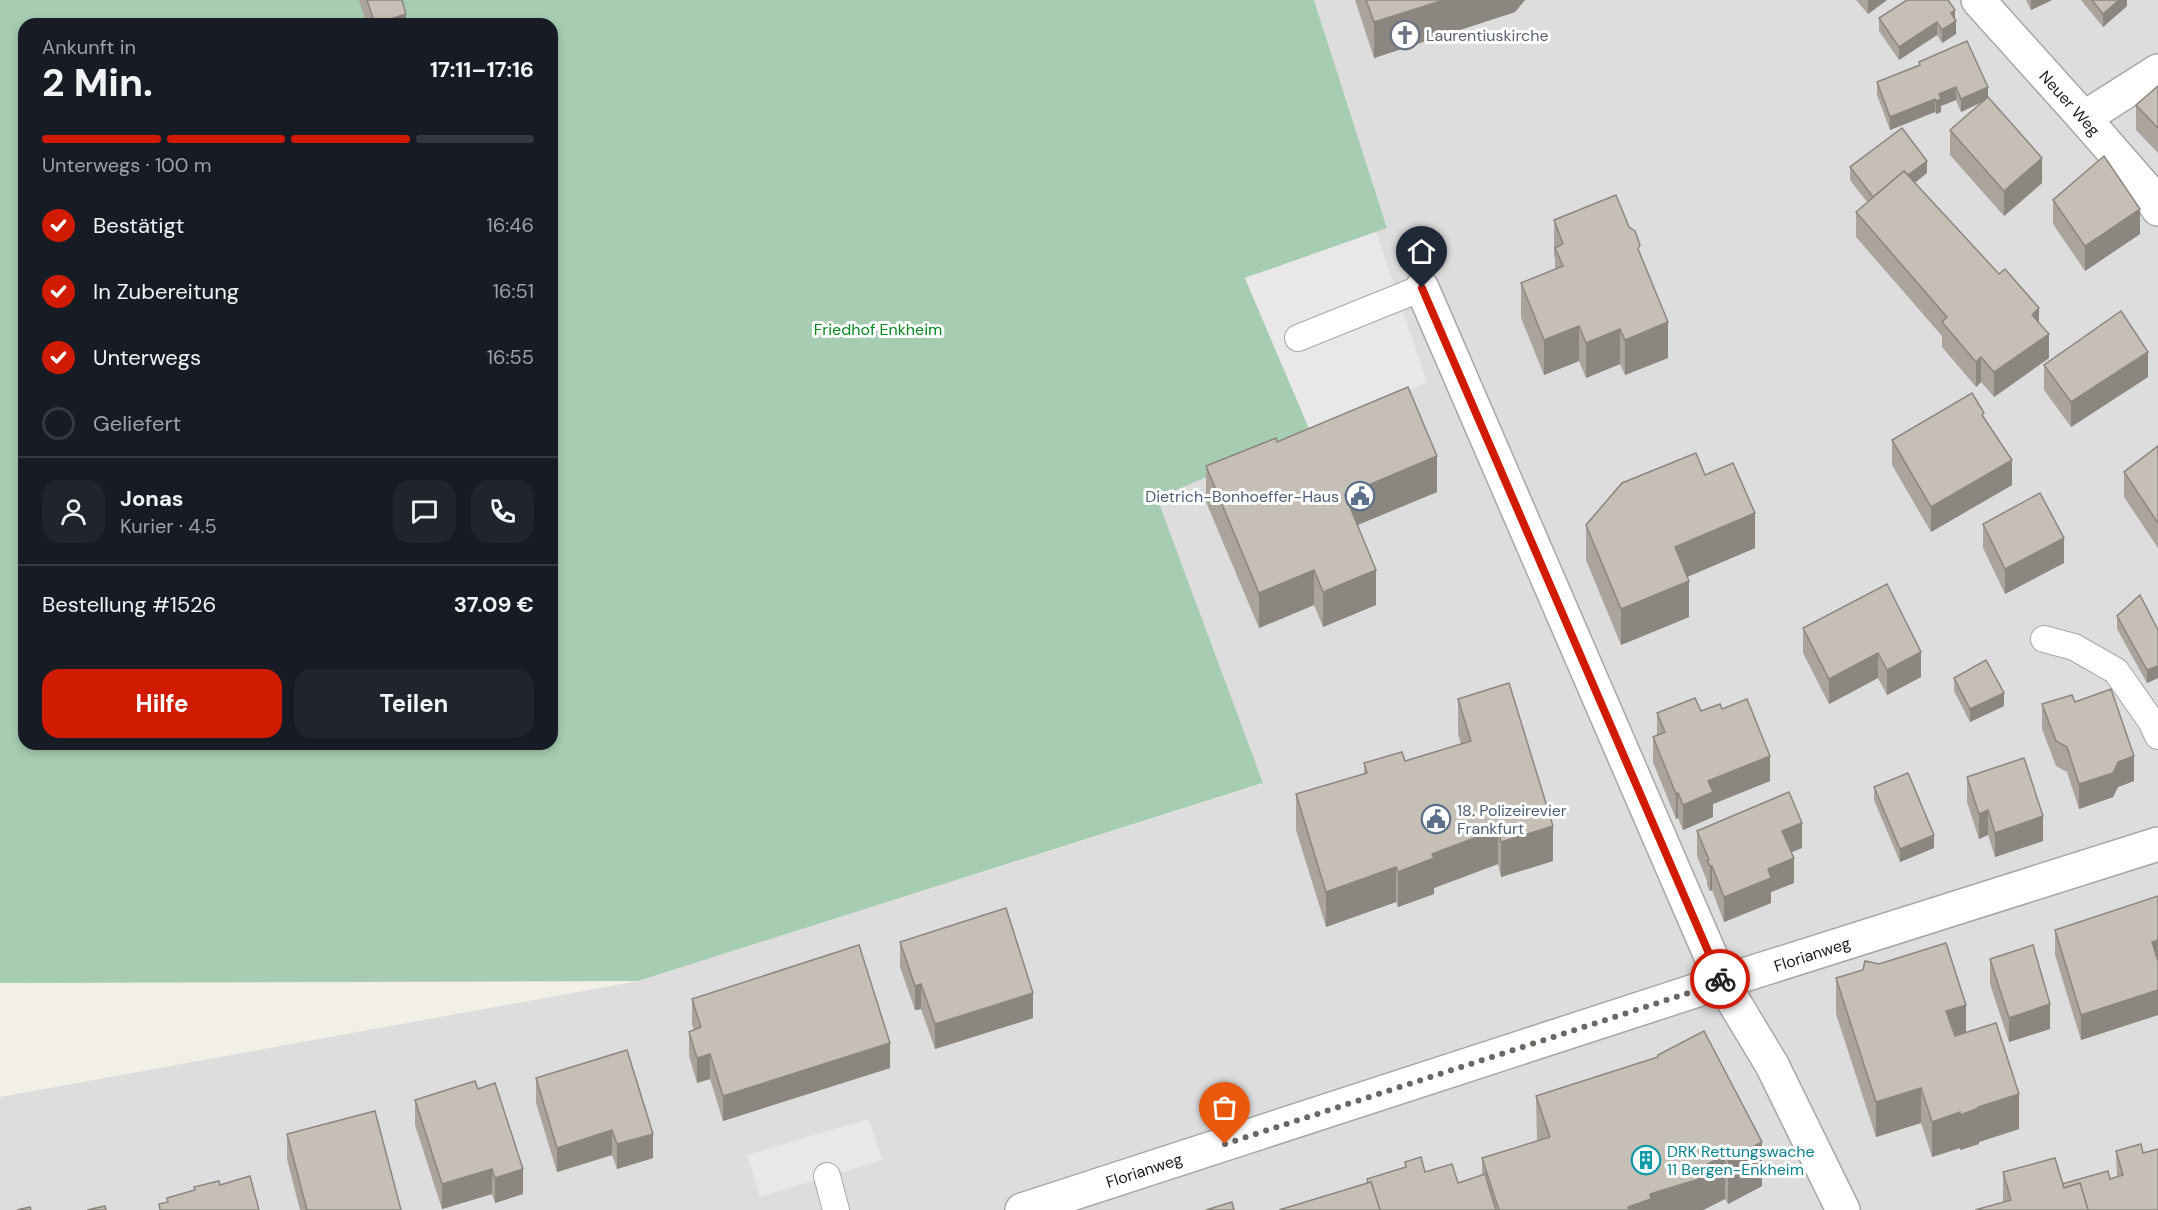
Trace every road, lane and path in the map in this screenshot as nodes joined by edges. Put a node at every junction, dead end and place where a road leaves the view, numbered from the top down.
1 (1978, 0) edge
2 (2158, 70) edge
3 (2084, 118) junction
4 (2158, 209) edge
5 (1422, 288) joint
6 (1298, 338) dead end
7 (2044, 639) dead end
8 (2158, 736) edge
9 (2158, 844) edge
10 (1722, 982) junction
11 (827, 1176) dead end
12 (836, 1210) edge
13 (1022, 1210) edge
14 (1844, 1210) edge

1 - 3 street, Neuer Weg
2 - 3 street
3 - 4 street, Neuer Weg
5 - 6 lane
5 - 10 street
7 - 8 lane
9 - 10 street, Florianweg
10 - 13 street, Florianweg
10 - 14 street
11 - 12 lane

